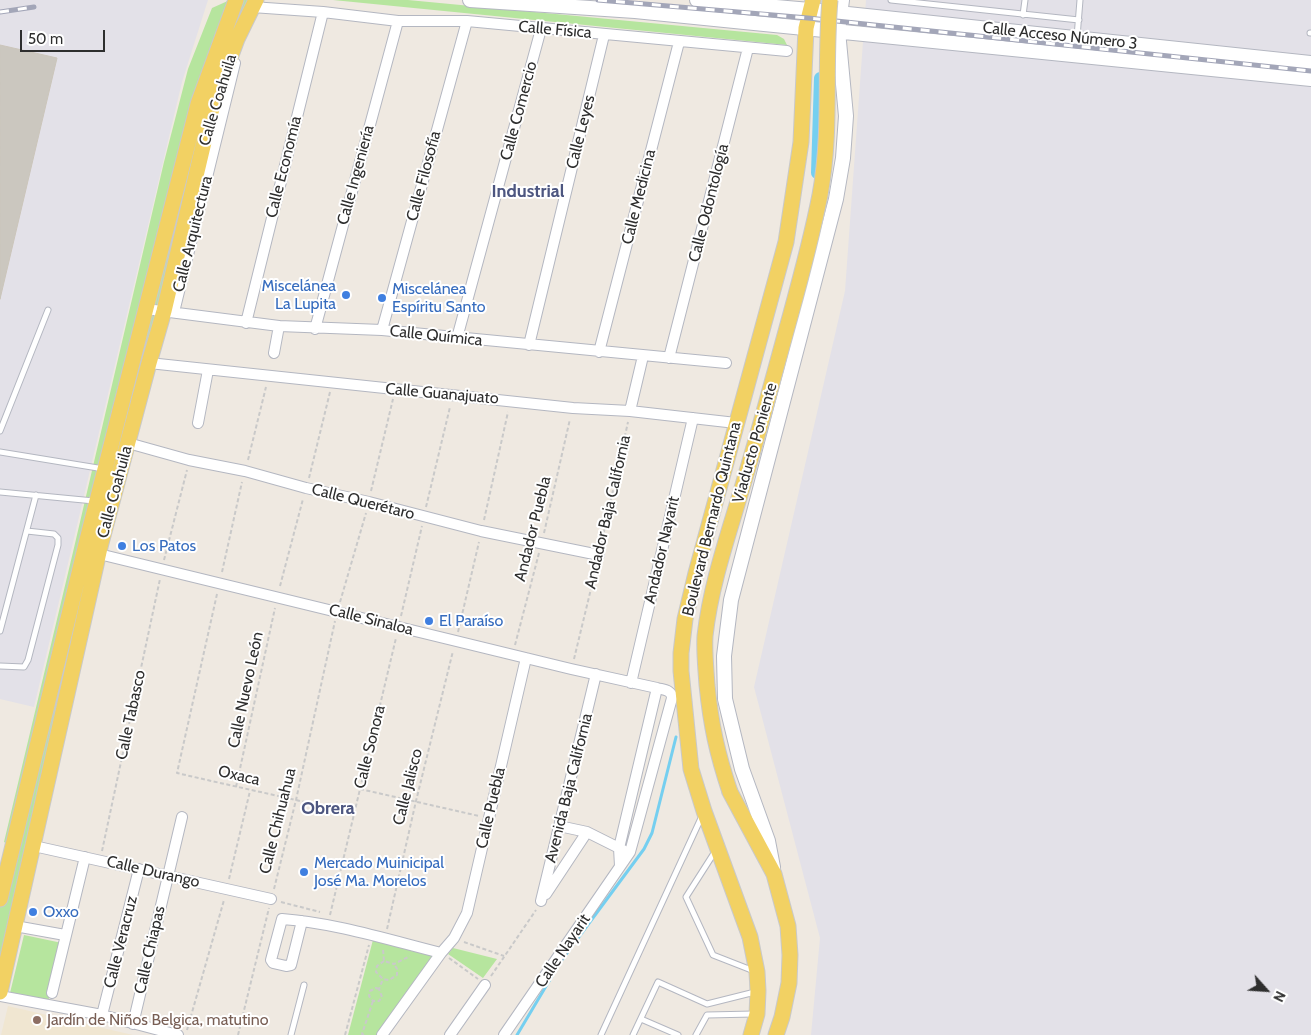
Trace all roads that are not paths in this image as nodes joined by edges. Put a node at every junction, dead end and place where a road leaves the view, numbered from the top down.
1 (236, 0) edge
2 (470, 0) edge
3 (697, 0) edge
4 (830, 0) edge
5 (890, 0) edge
6 (1025, 0) edge
7 (1080, 0) edge
8 (254, 3) edge
9 (811, 5) edge
10 (841, 7) edge
11 (323, 12) junction
12 (1023, 15) junction
13 (1079, 20) junction
14 (398, 21) junction
15 (467, 21) junction
16 (806, 28) junction
17 (541, 29) junction
18 (838, 31) junction
19 (604, 35) junction
20 (230, 36) junction
21 (1077, 38) junction
22 (679, 42) junction
23 (748, 48) junction
24 (787, 51) dead end
25 (1311, 64) edge
26 (1311, 79) edge
27 (146, 309) junction
28 (48, 310) dead end
29 (169, 311) junction
30 (246, 322) junction
31 (279, 326) junction
32 (315, 329) junction
33 (382, 330) junction
34 (456, 338) junction
35 (529, 345) junction
36 (599, 352) junction
37 (274, 353) dead end
38 (643, 356) junction
39 (669, 358) junction
40 (149, 364) junction
41 (726, 364) dead end
42 (208, 370) junction
43 (630, 411) junction
44 (694, 418) junction
45 (198, 423) dead end
46 (736, 423) junction
47 (0, 431) edge
48 (128, 443) junction
49 (0, 452) edge
50 (105, 469) junction
51 (0, 492) edge
52 (36, 495) junction
53 (97, 501) junction
54 (26, 531) junction
55 (99, 554) junction
56 (599, 555) road end
57 (0, 631) edge
58 (526, 658) junction
59 (0, 666) edge
60 (596, 674) junction
61 (631, 682) junction
62 (657, 688) junction
63 (670, 693) joint
64 (704, 811) junction
65 (182, 817) dead end
66 (559, 826) junction
67 (588, 832) junction
68 (34, 846) junction
69 (717, 847) junction
70 (619, 848) junction
71 (630, 852) junction
72 (85, 857) junction
73 (620, 866) junction
74 (139, 869) junction
75 (774, 874) junction
76 (168, 876) junction
77 (0, 899) edge
78 (271, 899) road end
79 (302, 921) junction
80 (15, 926) junction
81 (65, 936) junction
82 (441, 953) junction
83 (757, 972) junction
84 (304, 985) dead end
85 (485, 985) road end
86 (758, 991) junction
87 (0, 992) edge
88 (52, 993) dead end
89 (0, 996) edge
90 (757, 1014) junction
91 (102, 1016) junction
92 (641, 1019) junction
93 (133, 1024) junction
94 (178, 1035) edge
95 (291, 1035) edge
96 (382, 1035) edge
97 (450, 1035) edge
98 (504, 1035) edge
99 (601, 1035) edge
100 (633, 1035) edge
101 (678, 1035) edge
102 (696, 1035) edge
103 (751, 1035) edge
104 (776, 1035) edge

1 - 20 main road, Calle Coahuila
2 - 16 street, Calle Física
3 - 9 street, Calle Acceso Número 3
4 - 75 main road, Viaducto Poniente, bridge
5 - 12 lane
6 - 12 lane
7 - 13 lane
8 - 11 street
8 - 20 main road, Calle Coahuila
9 - 10 street, Calle Acceso Número 3
9 - 16 main road, Boulevard Bernardo Quintana
10 - 18 street
10 - 21 street, Calle Acceso Número 3
11 - 14 street, Calle Física
11 - 30 street, Calle Economía
12 - 13 lane
13 - 21 lane
14 - 15 street, Calle Física
14 - 32 street, Calle Ingeniería
15 - 17 street, Calle Física
15 - 33 street, Calle Filosofía
16 - 18 street, Calle Física
16 - 46 main road, Boulevard Bernardo Quintana
17 - 19 street, Calle Física
17 - 34 street, Calle Comercio
18 - 26 street, Calle Acceso Número 3
18 - 75 street
19 - 22 street, Calle Física
19 - 35 street, Calle Leyes
20 - 27 main road, Calle Coahuila
20 - 29 main road, Calle Coahuila
21 - 25 street, Calle Acceso Número 3
22 - 23 street, Calle Física
22 - 36 street, Calle Medicina
23 - 24 street, Calle Física
23 - 39 street, Calle Odontología
27 - 29 street, Calle Química
27 - 50 main road, Calle Coahuila
28 - 47 lane
29 - 30 street, Calle Química
29 - 40 main road, Calle Coahuila
30 - 31 street, Calle Química
31 - 32 street, Calle Química
31 - 37 street
32 - 33 street, Calle Química
33 - 34 street, Calle Química
34 - 35 street, Calle Química
35 - 36 street, Calle Química
36 - 38 street, Calle Química
38 - 39 street, Calle Química
38 - 43 street
39 - 41 street, Calle Química
40 - 42 street, Calle Guanajuato
40 - 48 main road, Calle Coahuila
42 - 43 street, Calle Guanajuato
42 - 45 street
43 - 44 street, Calle Guanajuato
44 - 46 street, Calle Guanajuato
44 - 61 street, Andador Nayarit
46 - 64 main road, Boulevard Bernardo Quintana
48 - 55 main road, Calle Coahuila
48 - 56 street, Calle Querétaro
49 - 50 lane
50 - 53 main road, Calle Coahuila
51 - 52 lane
52 - 53 lane
52 - 54 lane
53 - 77 main road, Calle Coahuila
54 - 57 lane
54 - 59 lane
55 - 58 street, Calle Sinaloa
55 - 68 main road, Calle Coahuila
58 - 60 street, Calle Sinaloa
58 - 82 street, Calle Puebla
60 - 61 street, Calle Sinaloa
60 - 66 street, Avenida Baja California
61 - 62 street, Calle Sinaloa
62 - 63 street, Calle Sinaloa
62 - 70 street
63 - 71 street, Calle Nayarit
64 - 69 main road, Boulevard Bernardo Quintana
64 - 99 lane
65 - 76 street, Calle Chiapas
66 - 67 street
66 - 67 street, Avenida Baja California
67 - 70 street
68 - 72 street, Calle Durango
68 - 80 main road, Calle Coahuila
69 - 83 main road, Boulevard Bernardo Quintana
69 - 83 lane
70 - 71 street
70 - 73 street
71 - 73 street, Calle Nayarit
72 - 74 street, Calle Durango
72 - 81 street
73 - 98 street, Calle Nayarit
74 - 76 street, Calle Durango
74 - 91 street, Calle Veracruz
75 - 104 main road
76 - 78 street, Calle Durango
76 - 93 street, Calle Chiapas
79 - 79 street
79 - 82 street
80 - 81 street
80 - 87 main road, Calle Coahuila
81 - 88 street
82 - 96 street, Calle Puebla
83 - 86 main road, Boulevard Bernardo Quintana
84 - 95 lane
85 - 97 street
86 - 90 main road, Boulevard Bernardo Quintana
86 - 92 lane
89 - 91 street
90 - 102 lane
90 - 103 main road, Boulevard Bernardo Quintana
91 - 93 street
92 - 100 lane
92 - 101 lane
93 - 94 street

